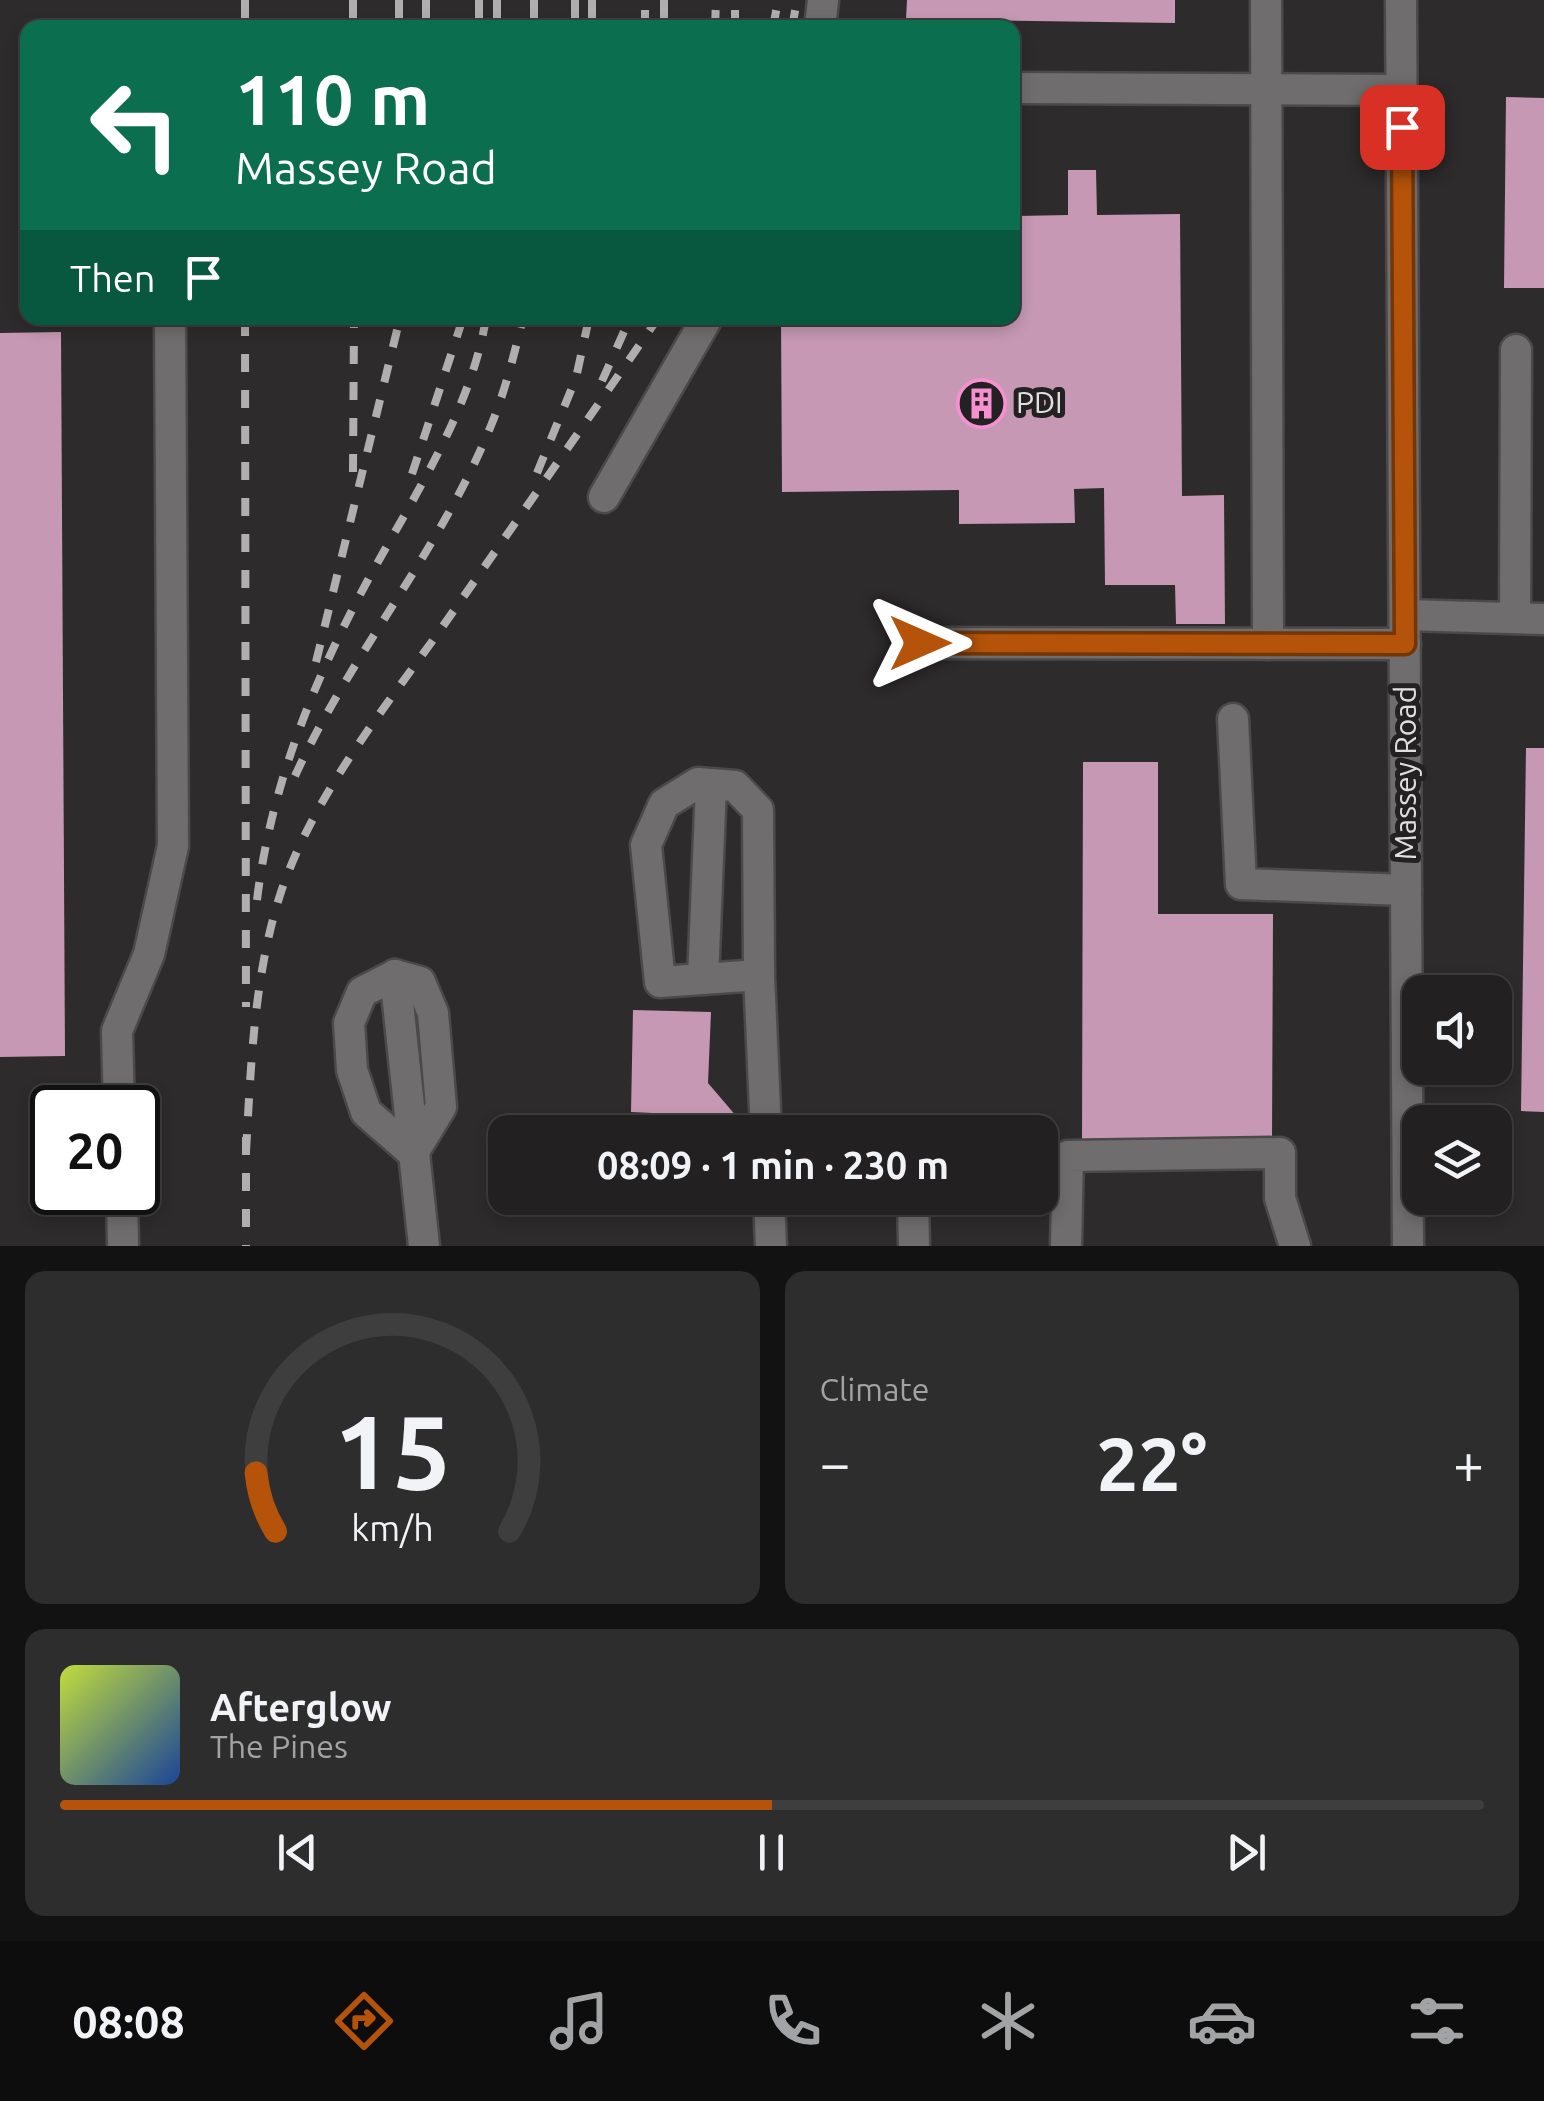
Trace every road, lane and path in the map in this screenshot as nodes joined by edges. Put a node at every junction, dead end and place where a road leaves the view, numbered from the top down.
1 (1266, 0) edge
2 (1402, 0) edge
3 (1020, 88) edge
4 (1266, 90) junction
5 (1402, 90) junction
6 (170, 325) edge
7 (704, 325) edge
8 (1516, 350) dead end
9 (604, 497) dead end
10 (1530, 618) edge
11 (1405, 629) junction
12 (920, 643) dead end
13 (1268, 644) junction
14 (1234, 719) dead end
15 (711, 786) junction
16 (1406, 890) junction
17 (759, 976) junction
18 (703, 979) junction
19 (118, 1085) edge
20 (765, 1115) edge
21 (413, 1153) junction
22 (123, 1215) edge
23 (770, 1215) edge
24 (913, 1215) edge
25 (124, 1246) edge
26 (424, 1246) edge
27 (771, 1246) edge
28 (914, 1246) edge
29 (1066, 1246) edge
30 (1296, 1246) edge
31 (1408, 1246) edge

1 - 4 street
2 - 5 street, Massey Road
3 - 4 street
4 - 5 street
4 - 13 street
5 - 11 street, Massey Road
6 - 19 street
7 - 9 street
8 - 10 street
10 - 11 street
11 - 13 street
11 - 16 street, Massey Road
12 - 13 street
14 - 16 street
15 - 17 street
15 - 18 street
15 - 18 street
16 - 31 street, Massey Road
17 - 18 street
17 - 20 street
21 - 21 street
21 - 26 street
22 - 25 street
23 - 27 street
24 - 28 street
29 - 30 street

